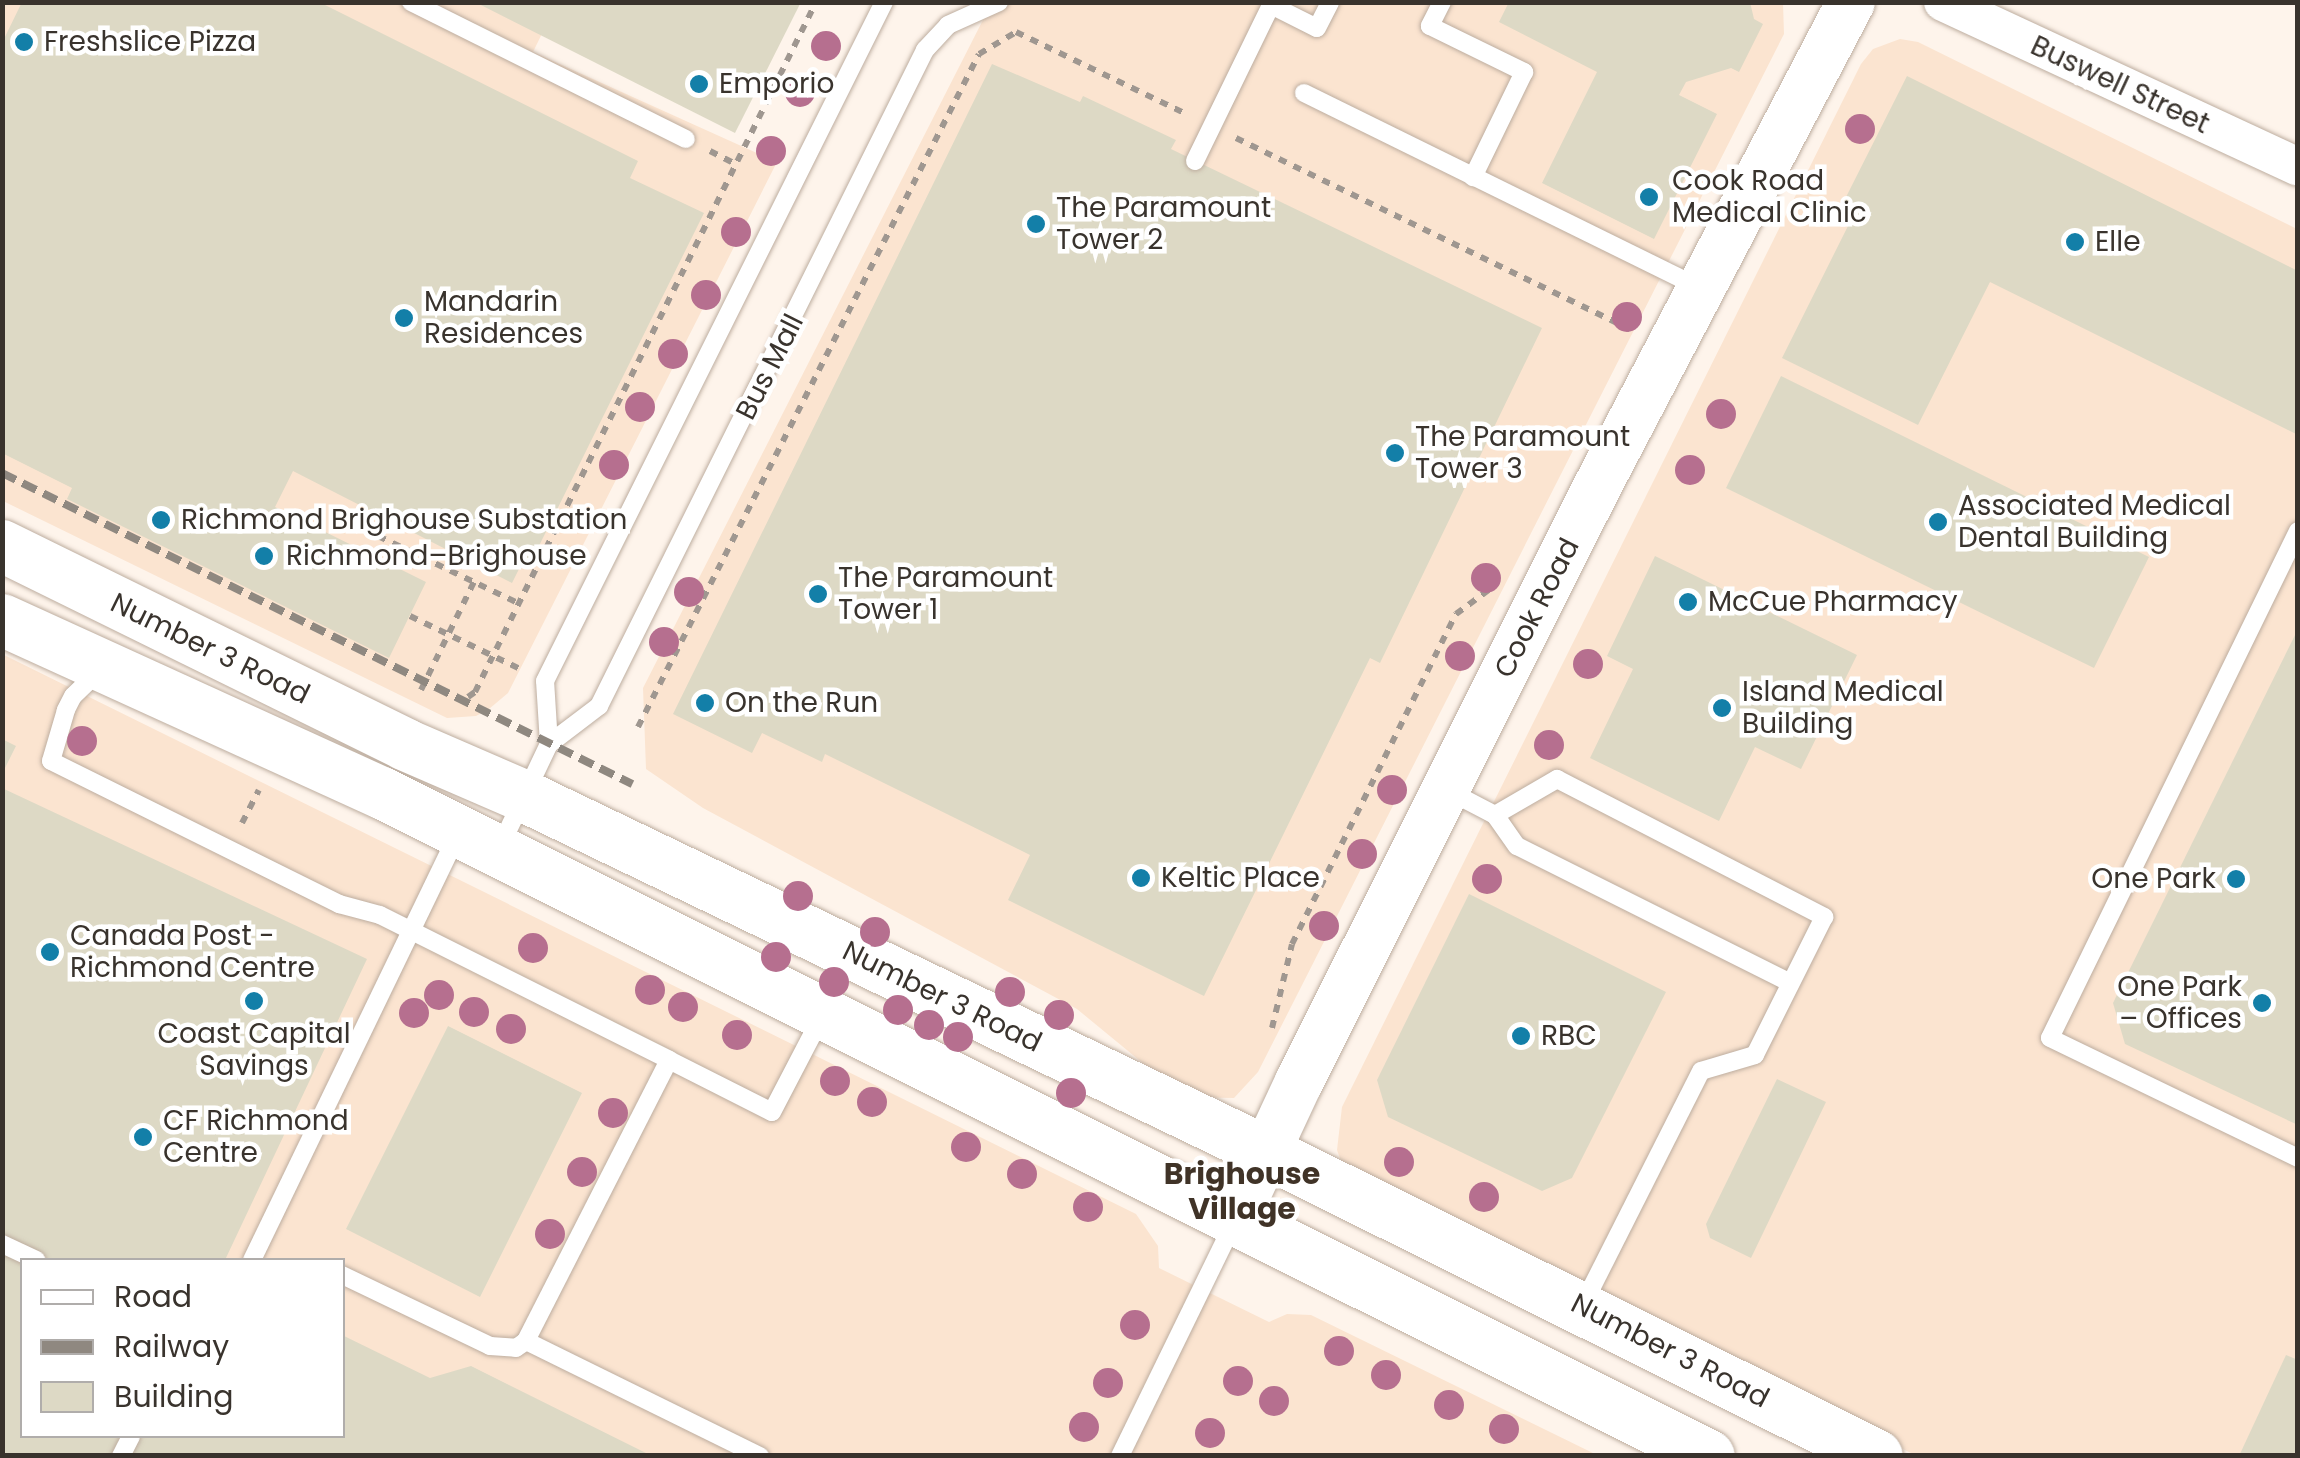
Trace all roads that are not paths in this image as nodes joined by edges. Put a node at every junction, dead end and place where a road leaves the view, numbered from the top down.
1 (411, 2) edge
2 (884, 2) edge
3 (999, 2) edge
4 (1330, 2) edge
5 (1442, 2) edge
6 (1851, 2) edge
7 (1944, 2) edge
8 (1304, 93) dead end
9 (686, 139) dead end
10 (1195, 161) dead end
11 (2298, 168) edge
12 (1474, 176) junction
13 (1704, 290) junction
14 (2298, 531) edge
15 (2, 546) edge
16 (2, 620) edge
17 (102, 669) junction
18 (549, 744) junction
19 (1446, 790) junction
20 (524, 796) junction
21 (1495, 815) junction
22 (479, 840) junction
23 (411, 930) junction
24 (1790, 983) junction
25 (824, 1013) junction
26 (669, 1060) junction
27 (1266, 1152) junction
28 (2298, 1158) edge
29 (1235, 1219) junction
30 (2, 1244) edge
31 (32, 1258) edge
32 (253, 1258) edge
33 (345, 1275) edge
34 (1582, 1306) junction
35 (526, 1341) junction
36 (760, 1456) edge
37 (1120, 1456) edge
38 (1708, 1456) edge
39 (1878, 1456) edge

1 - 9 lane
2 - 18 lane, Bus Mall
3 - 18 lane, Bus Mall
4 - 10 lane
5 - 12 lane
6 - 13 street, Cook Road
7 - 11 street, Buswell Street
8 - 12 lane
12 - 13 lane
13 - 19 street, Cook Road
14 - 28 lane
15 - 20 main road, Number 3 Road
16 - 17 main road, Number 3 Road
17 - 22 main road, Number 3 Road
17 - 23 lane
18 - 20 lane, Bus Mall
19 - 21 lane
19 - 27 street, Cook Road
20 - 22 lane, Bus Mall
20 - 27 main road, Number 3 Road
21 - 24 lane
21 - 24 lane
22 - 23 lane, Bus Mall
22 - 25 main road, Number 3 Road
23 - 26 lane
23 - 32 lane, Bus Mall
24 - 34 lane
25 - 26 lane
25 - 29 main road, Number 3 Road
26 - 35 lane
27 - 29 street, Cook Road
27 - 34 main road, Number 3 Road
29 - 37 lane
29 - 38 main road, Number 3 Road
30 - 31 lane
33 - 35 lane
34 - 39 main road, Number 3 Road
35 - 36 lane

